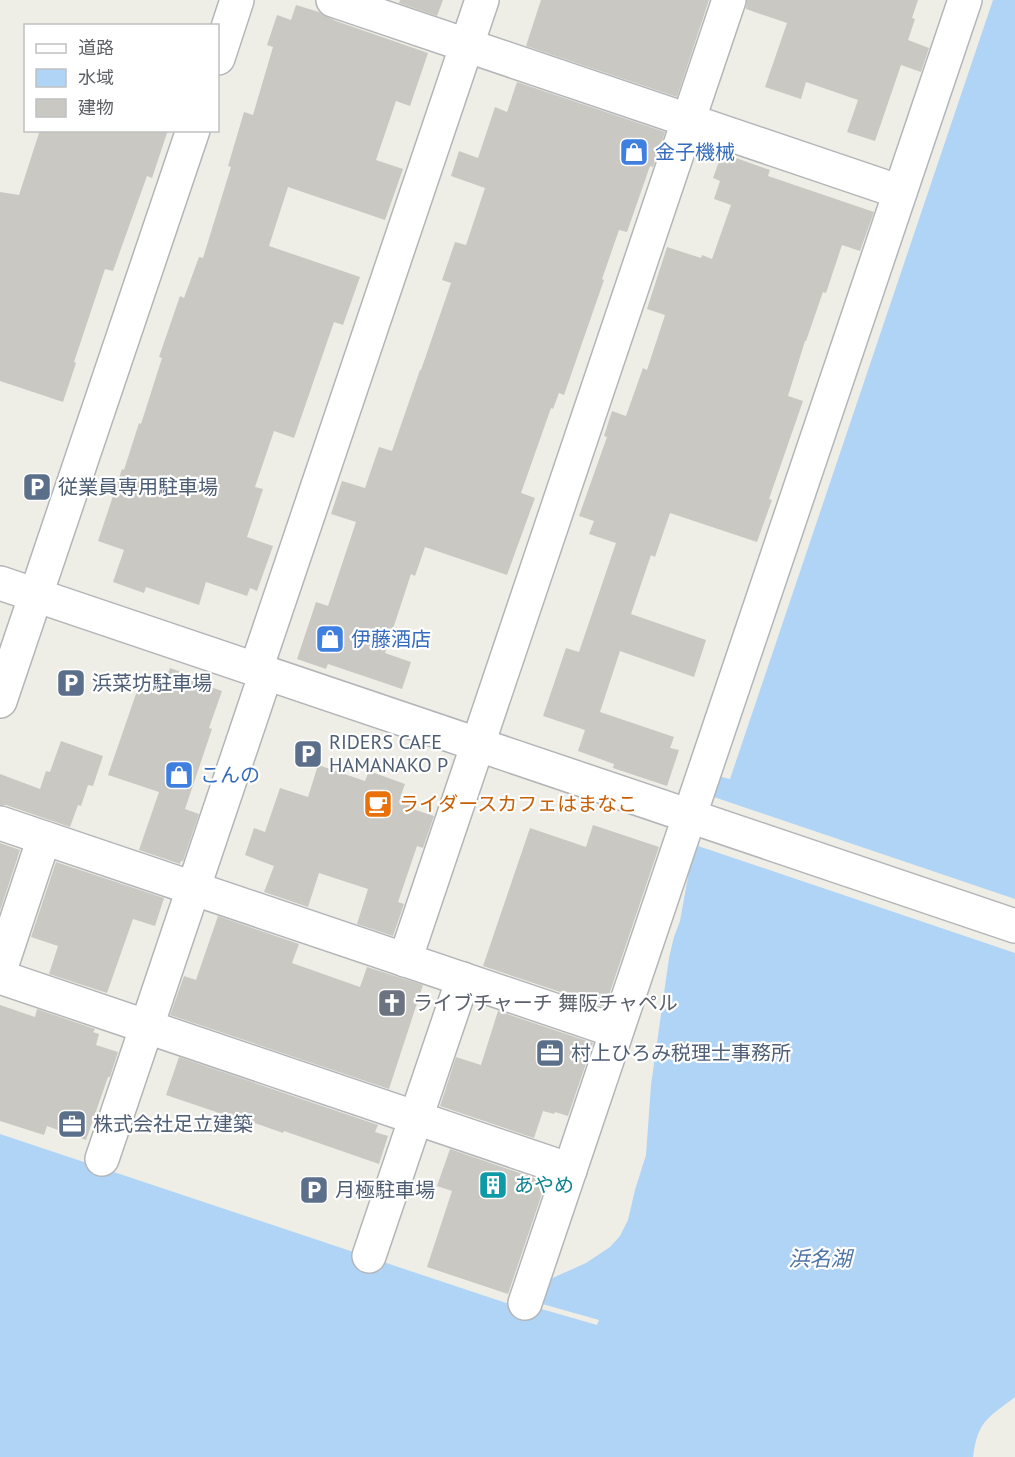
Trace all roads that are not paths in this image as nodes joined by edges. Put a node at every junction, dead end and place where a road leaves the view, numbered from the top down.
1 (237, 0) edge
2 (333, 0) edge
3 (482, 0) edge
4 (729, 0) edge
5 (965, 0) edge
6 (467, 45) junction
7 (219, 55) edge
8 (689, 120) junction
9 (192, 132) edge
10 (900, 192) junction
11 (0, 583) edge
12 (36, 595) junction
13 (261, 671) junction
14 (0, 701) edge
15 (477, 744) junction
16 (694, 817) junction
17 (0, 823) edge
18 (44, 838) junction
19 (194, 888) junction
20 (1015, 926) edge
21 (405, 960) junction
22 (0, 969) edge
23 (0, 977) edge
24 (463, 979) junction
25 (147, 1027) junction
26 (616, 1031) junction
27 (416, 1118) junction
28 (102, 1159) dead end
29 (570, 1170) junction
30 (369, 1256) dead end
31 (525, 1303) dead end

1 - 7 street
2 - 6 street
3 - 6 street
4 - 8 street
5 - 10 street
6 - 8 street
6 - 13 street
8 - 10 street
8 - 15 street
9 - 12 street
10 - 16 street
11 - 12 street
12 - 13 street
12 - 14 street
13 - 15 street
13 - 19 street
15 - 16 street
15 - 21 street
16 - 20 street
16 - 26 street
17 - 18 street
18 - 19 street
18 - 22 street
19 - 21 street
19 - 25 street
21 - 24 street
23 - 25 street
24 - 26 street
24 - 27 street
25 - 27 street
25 - 28 street
26 - 29 street
27 - 29 street
27 - 30 street
29 - 31 street

